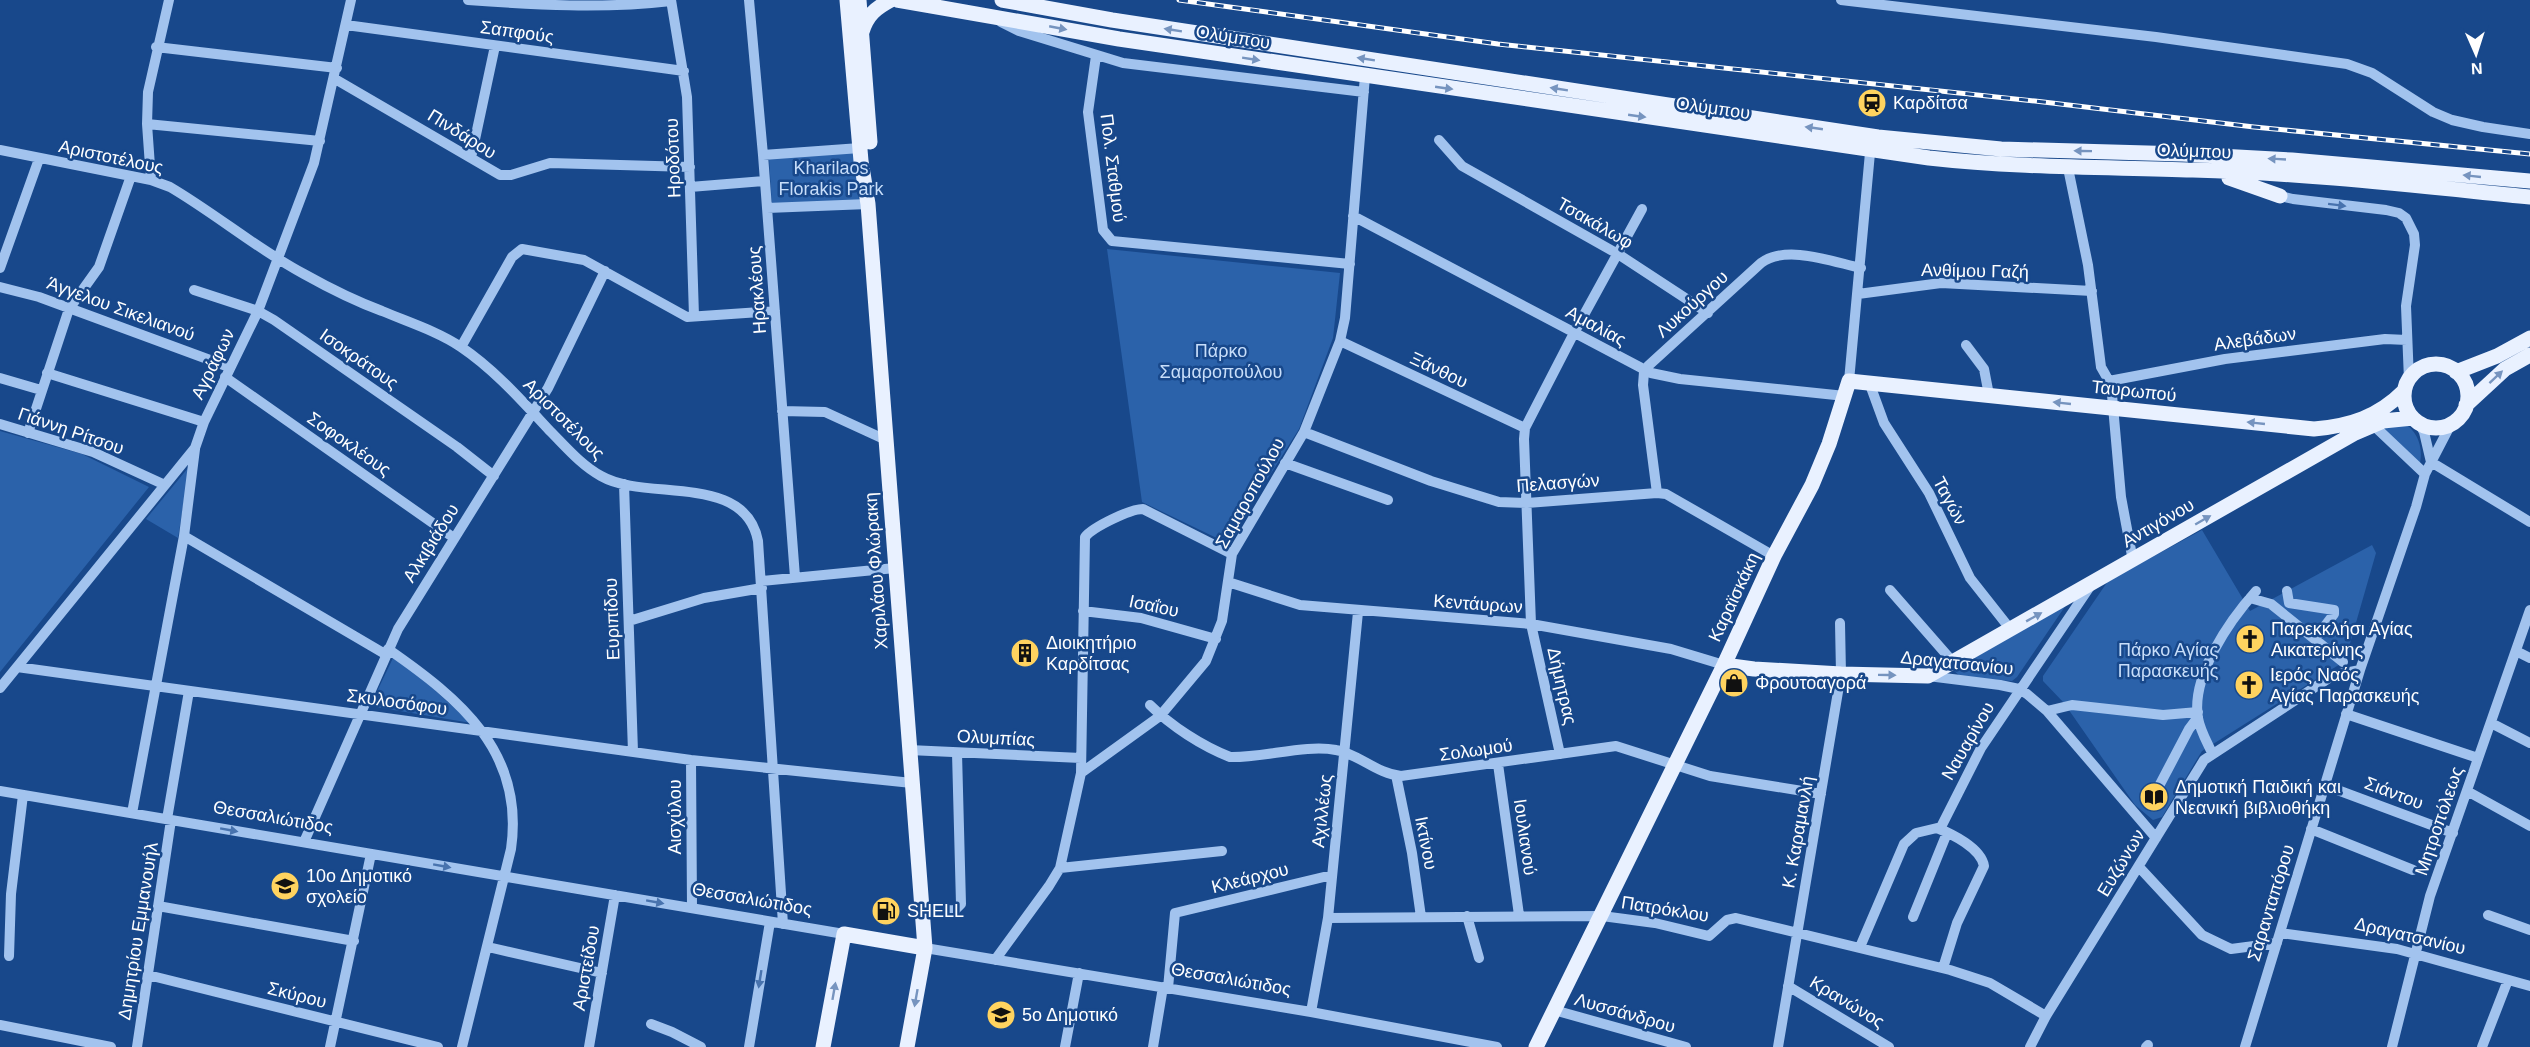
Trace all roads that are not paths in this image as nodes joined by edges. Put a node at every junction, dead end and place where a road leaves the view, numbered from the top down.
1 (169, 0) edge
2 (351, 0) edge
3 (468, 0) edge
4 (749, 0) edge
5 (847, 0) edge
6 (859, 0) edge
7 (891, 0) edge
8 (897, 0) edge
9 (1002, 0) edge
10 (1841, 0) edge
11 (671, 1) edge
12 (984, 14) junction
13 (346, 25) junction
14 (862, 32) junction
15 (495, 46) junction
16 (156, 47) junction
17 (1096, 56) junction
18 (684, 71) junction
19 (336, 73) junction
20 (1365, 76) junction
21 (1364, 92) junction
22 (147, 124) junction
23 (2530, 134) edge
24 (1439, 140) dead end
25 (320, 141) junction
26 (1871, 143) junction
27 (860, 148) junction
28 (0, 150) edge
29 (763, 155) junction
30 (471, 158) junction
31 (39, 159) junction
32 (690, 167) junction
33 (2068, 168) junction
34 (2194, 170) junction
35 (131, 176) junction
36 (151, 180) junction
37 (2530, 181) edge
38 (765, 182) junction
39 (690, 187) junction
40 (2280, 196) joint
41 (867, 197) junction
42 (2530, 197) edge
43 (767, 208) junction
44 (1642, 209) dead end
45 (1353, 216) junction
46 (1618, 254) junction
47 (278, 259) junction
48 (1350, 264) junction
49 (0, 268) edge
50 (1861, 268) junction
51 (605, 271) junction
52 (0, 287) edge
53 (194, 290) dead end
54 (2092, 291) junction
55 (1858, 294) junction
56 (69, 309) junction
57 (258, 311) junction
58 (775, 311) junction
59 (1708, 313) junction
60 (694, 316) junction
61 (1574, 333) junction
62 (2530, 338) edge
63 (2407, 340) junction
64 (1340, 341) junction
65 (1966, 345) dead end
66 (461, 347) junction
67 (2530, 355) edge
68 (1645, 370) junction
69 (227, 372) junction
70 (2456, 372) junction
71 (47, 373) junction
72 (0, 378) edge
73 (1849, 381) junction
74 (2109, 381) junction
75 (1869, 382) junction
76 (2407, 386) junction
77 (41, 390) junction
78 (1989, 395) junction
79 (1845, 396) junction
80 (2466, 405) junction
81 (2114, 408) junction
82 (782, 411) junction
83 (534, 413) junction
84 (2416, 420) junction
85 (204, 422) junction
86 (2369, 422) junction
87 (0, 424) edge
88 (2451, 424) junction
89 (1525, 428) junction
90 (1304, 432) junction
91 (28, 433) junction
92 (886, 440) junction
93 (195, 448) junction
94 (2431, 462) junction
95 (1286, 463) junction
96 (2425, 474) junction
97 (494, 476) junction
98 (624, 484) junction
99 (165, 485) junction
100 (1657, 493) junction
101 (1388, 500) dead end
102 (1527, 503) junction
103 (2530, 522) edge
104 (184, 537) junction
105 (454, 538) junction
106 (1232, 554) junction
107 (1774, 556) junction
108 (2133, 561) junction
109 (896, 568) junction
110 (795, 578) junction
111 (1228, 582) junction
112 (761, 584) junction
113 (2091, 584) junction
114 (1890, 590) dead end
115 (2287, 591) dead end
116 (2530, 610) edge
117 (1083, 612) junction
118 (1358, 612) junction
119 (629, 621) junction
120 (1840, 623) dead end
121 (1531, 624) junction
122 (2011, 630) junction
123 (1216, 639) junction
124 (2315, 639) junction
125 (387, 651) junction
126 (2516, 651) junction
127 (2530, 658) edge
128 (1953, 662) junction
129 (2343, 662) dead end
130 (1724, 665) junction
131 (16, 667) junction
132 (2360, 670) junction
133 (1841, 674) junction
134 (1928, 676) junction
135 (157, 687) junction
136 (0, 688) edge
137 (2019, 689) junction
138 (189, 691) junction
139 (1150, 705) dead end
140 (2047, 711) junction
141 (360, 714) junction
142 (2198, 714) junction
143 (2346, 714) junction
144 (1160, 716) junction
145 (2491, 723) junction
146 (479, 730) junction
147 (2530, 743) edge
148 (909, 750) junction
149 (633, 752) junction
150 (1345, 752) junction
151 (957, 753) junction
152 (2212, 753) junction
153 (1560, 754) junction
154 (2478, 758) junction
155 (1081, 759) junction
156 (691, 760) junction
157 (1498, 764) junction
158 (1674, 765) junction
159 (772, 770) junction
160 (1081, 773) junction
161 (1396, 775) junction
162 (912, 783) junction
163 (2324, 785) junction
164 (2158, 788) dead end
165 (2467, 790) junction
166 (0, 791) edge
167 (1821, 794) junction
168 (23, 795) junction
169 (132, 813) junction
170 (169, 819) junction
171 (2530, 826) edge
172 (2311, 829) junction
173 (1944, 831) junction
174 (2453, 833) junction
175 (2156, 838) junction
176 (304, 842) junction
177 (1222, 851) dead end
178 (371, 854) junction
179 (2139, 867) junction
180 (1060, 868) junction
181 (2413, 870) dead end
182 (1332, 875) junction
183 (505, 877) junction
184 (615, 895) junction
185 (158, 906) junction
186 (692, 908) junction
187 (922, 910) junction
188 (1519, 915) junction
189 (2488, 915) dead end
190 (1467, 916) junction
191 (1602, 916) junction
192 (1421, 917) junction
193 (1913, 917) dead end
194 (1328, 918) junction
195 (770, 922) junction
196 (783, 924) junction
197 (2530, 930) edge
198 (1797, 932) junction
199 (844, 934) junction
200 (2278, 938) junction
201 (354, 941) junction
202 (488, 947) junction
203 (1860, 947) junction
204 (925, 948) junction
205 (2415, 954) junction
206 (9, 956) dead end
207 (1479, 958) dead end
208 (995, 960) junction
209 (1943, 968) junction
210 (602, 973) junction
211 (1079, 973) junction
212 (148, 975) junction
213 (2508, 980) junction
214 (1788, 986) junction
215 (2530, 986) edge
216 (1165, 988) junction
217 (1554, 1010) junction
218 (1311, 1012) junction
219 (2046, 1016) junction
220 (335, 1022) junction
221 (651, 1024) dead end
222 (0, 1026) edge
223 (111, 1047) edge
224 (137, 1047) edge
225 (330, 1047) edge
226 (438, 1047) edge
227 (462, 1047) edge
228 (589, 1047) edge
229 (701, 1047) edge
230 (749, 1047) edge
231 (823, 1047) edge
232 (907, 1047) edge
233 (1065, 1047) edge
234 (1153, 1047) edge
235 (1497, 1047) edge
236 (1536, 1047) edge
237 (1686, 1047) edge
238 (1778, 1047) edge
239 (1889, 1047) edge
240 (2030, 1047) edge
241 (2245, 1047) edge
242 (2392, 1047) edge
243 (2482, 1047) edge

1 - 16 street
2 - 13 street, Αγράφων
3 - 11 street
4 - 29 street, Ηρακλέους
5 - 27 main road, Χαριλάου Φλώρακη
6 - 14 main road, Χαριλάου Φλώρακη
7 - 14 main road
8 - 12 main road, Ολύμπου
26 -> 9 main road, Ολύμπου
10 - 23 street
11 - 18 street, Ηροδότου
12 - 17 street
12 -> 20 main road, Ολύμπου
13 - 15 street, Σαπφούς
13 - 19 street, Αγράφων
14 - 41 main road, Χαριλάου Φλώρακη
15 - 18 street, Σαπφούς
15 - 30 street
16 - 19 street
16 - 22 street
17 - 21 street
17 - 48 street, Πολ. Σταθμού
18 - 32 street, Ηροδότου
19 - 25 street, Αγράφων
19 - 30 street, Πινδάρου
20 - 21 street, Σαμαροπούλου
20 -> 26 main road, Ολύμπου
21 - 45 street, Σαμαροπούλου
22 - 25 street
22 - 36 street
24 - 46 street, Τσακάλωφ
25 - 47 street, Αγράφων
26 - 33 main road, Ολύμπου
37 -> 26 main road, Ολύμπου
26 - 50 street, Καραϊσκάκη
27 - 29 street
27 - 41 main road, Χαριλάου Φλώρακη
28 - 31 street, Αριστοτέλους
29 - 38 street, Ηρακλέους
30 - 32 street, Πινδάρου
31 - 35 street, Αριστοτέλους
31 - 49 street
32 - 39 street, Ηροδότου
33 - 34 main road, Ολύμπου
33 - 54 street
34 - 40 main road
34 - 42 main road, Ολύμπου
35 - 36 street, Αριστοτέλους
35 - 56 street
36 - 47 street, Αριστοτέλους
38 - 39 street
38 - 43 street, Ηρακλέους
39 - 60 street, Ηροδότου
40 -> 63 street
41 - 43 street
41 - 92 main road, Χαριλάου Φλώρακη
43 - 58 street, Ηρακλέους
44 - 46 street
45 - 48 street, Σαμαροπούλου
45 - 61 street, Αμαλίας
46 - 59 street, Τσακάλωφ
46 - 61 street
47 - 57 street, Αγράφων
47 - 66 street, Αριστοτέλους
48 - 64 street, Σαμαροπούλου
50 - 55 street, Καραϊσκάκη
50 - 59 street, Λυκούργου
51 - 60 street
51 - 66 street
51 - 83 street, Αλκιβιάδου
52 - 56 street, Άγγελου Σικελιανού
53 - 57 street, Ισοκράτους
54 - 55 street, Ανθίμου Γαζή
54 - 74 street
55 - 73 street, Καραϊσκάκη
56 - 69 street, Άγγελου Σικελιανού
56 - 71 street
57 - 69 street, Αγράφων
57 - 97 street, Ισοκράτους
58 - 60 street
58 - 82 street, Ηρακλέους
59 - 68 street, Λυκούργου
61 - 68 street, Αμαλίας
61 - 89 street
62 - 70 main road
63 - 74 street, Αλεβάδων
63 - 76 street
64 - 89 street, Ξάνθου
64 - 90 street, Σαμαροπούλου
65 - 78 street
66 - 83 street, Αριστοτέλους
80 -> 67 main road
68 - 79 street, Αμαλίας
68 - 100 street
69 - 85 street, Αγράφων
69 - 105 street, Σοφοκλέους
70 - 76 main road
70 - 80 main road
71 - 77 street
71 - 85 street
72 - 77 street
73 - 75 main road, Ταυρωπού
73 - 79 main road, Καραϊσκάκη
74 - 81 street
75 - 78 main road, Ταυρωπού
75 - 122 street, Ταγών
76 - 84 main road
76 - 86 main road, Ταυρωπού
77 - 91 street
81 -> 78 main road, Ταυρωπού
79 - 107 main road, Καραϊσκάκη
80 - 88 main road
86 -> 81 main road, Ταυρωπού
81 - 108 street
82 - 92 street
82 - 110 street, Ηρακλέους
83 - 97 street, Αλκιβιάδου
83 - 98 street, Αριστοτέλους
84 - 86 main road, Αντιγόνου
84 - 88 main road
84 - 94 street
85 - 93 street, Αγράφων
86 - 96 street
108 -> 86 main road, Αντιγόνου
87 - 91 street, Γιάννη Ρίτσου
88 - 94 street, Σαρανταπόρου
89 - 102 street, Δήμητρας
90 - 95 street, Σαμαροπούλου
90 - 102 street, Πελασγών
91 - 99 street, Γιάννη Ρίτσου
92 - 109 main road, Χαριλάου Φλώρακη
93 - 99 street, Αγράφων
93 - 104 street
94 - 96 street, Σαρανταπόρου
94 - 103 street
95 - 101 street
95 - 106 street, Σαμαροπούλου
96 - 132 street, Σαρανταπόρου
97 - 105 street, Αλκιβιάδου
98 - 112 street, Αριστοτέλους
98 - 119 street, Ευριπίδου
99 - 131 street, Αγράφων
100 - 102 street, Πελασγών
100 - 107 street, Πελασγών
102 - 121 street, Δήμητρας
104 - 125 street
104 - 135 street
105 - 125 street, Αλκιβιάδου
106 - 111 street, Σαμαροπούλου
106 - 117 street
107 - 130 main road, Καραϊσκάκη
108 - 113 main road, Αντιγόνου
109 - 110 street
109 - 148 main road, Χαριλάου Φλώρακη
110 - 112 street
111 - 118 street, Κεντάυρων
111 - 123 street, Σαμαροπούλου
112 - 119 street
112 - 159 street, Αριστοτέλους
122 -> 113 main road, Αντιγόνου
113 - 137 street, Ναυαρίνου
114 - 128 street
115 - 124 street
116 - 126 street, Μητροπόλεως
117 - 123 street, Ισαΐου
117 - 155 street
118 - 121 street, Κεντάυρων
118 - 150 street, Αχιλλέως
119 - 149 street, Ευριπίδου
120 - 133 street, Κ. Καραμανλή
121 - 130 street, Κεντάυρων
121 - 153 street, Δήμητρας
122 - 128 main road, Αντιγόνου
123 - 144 street, Σαμαροπούλου
124 - 129 street
124 - 142 street
125 - 141 street, Αλκιβιάδου
125 - 146 street
126 - 127 street
126 - 145 street, Μητροπόλεως
128 - 134 main road, Αντιγόνου
130 - 133 main road, Δραγατσανίου
130 - 158 main road, Καραϊσκάκη
131 - 135 street, Σκυλοσόφου
131 - 136 street, Αγράφων
132 - 143 street, Σαρανταπόρου
132 - 152 street, Ευζώνων
133 -> 134 main road, Δραγατσανίου
133 - 167 street, Κ. Καραμανλή
134 - 137 street, Δραγατσανίου
135 - 138 street, Σκυλοσόφου
135 - 169 street
137 - 140 street, Δραγατσανίου
137 - 173 street, Ναυαρίνου
138 - 141 street, Σκυλοσόφου
138 - 170 street, Δημητρίου Εμμανουήλ
139 - 144 street
140 - 142 street
140 - 175 street, Δραγατσανίου
141 - 146 street, Σκυλοσόφου
141 - 176 street, Αλκιβιάδου
142 - 152 street
142 - 164 street
143 - 154 street
143 - 163 street, Σαρανταπόρου
144 - 150 street
144 - 160 street, Σαμαροπούλου
145 - 147 street
145 - 154 street, Μητροπόλεως
146 - 149 street, Σκυλοσόφου
146 - 183 street
148 - 151 street, Ολυμπίας
148 - 162 main road, Χαριλάου Φλώρακη
149 - 156 street, Σκυλοσόφου
150 - 161 street
150 - 182 street, Αχιλλέως
151 - 155 street, Ολυμπίας
151 - 187 street
152 - 175 street, Ευζώνων
153 - 157 street, Σολωμού
153 - 158 street, Σολωμού
154 - 165 street, Μητροπόλεως
155 - 160 street
156 - 159 street, Σκυλοσόφου
156 - 186 street, Αισχύλου
157 - 161 street, Σολωμού
157 - 188 street, Ιουλιανού
158 - 167 street, Σολωμού
158 - 191 main road, Καραϊσκάκη
159 - 162 street, Σκυλοσόφου
159 - 196 street, Αριστοτέλους
160 - 180 street
161 - 192 street, Ικτίνου
162 - 187 main road, Χαριλάου Φλώρακη
163 - 172 street, Σαρανταπόρου
163 - 174 street, Σιάντου
165 - 171 street
165 - 174 street, Μητροπόλεως
166 - 168 street, Θεσσαλιώτιδος
167 - 198 street, Κ. Καραμανλή
168 - 169 street, Θεσσαλιώτιδος
168 - 206 street
169 - 170 street, Θεσσαλιώτιδος
170 -> 176 street, Θεσσαλιώτιδος
170 - 185 street, Δημητρίου Εμμανουήλ
172 - 181 street
172 - 200 street, Σαρανταπόρου
173 - 193 street, Ναυαρίνου
173 - 203 street
173 - 209 street
174 - 205 street, Μητροπόλεως
175 - 179 street, Ευζώνων
176 - 178 street, Θεσσαλιώτιδος
177 - 180 street
178 -> 183 street, Θεσσαλιώτιδος
178 - 201 street
179 - 200 street, Δραγατσανίου
179 - 219 street, Ευζώνων
180 - 208 street
182 - 194 street, Αχιλλέως
182 - 216 street, Κλεάρχου
183 - 184 street, Θεσσαλιώτιδος
183 - 202 street
184 -> 186 street, Θεσσαλιώτιδος
184 - 210 street, Αριστείδου
185 - 201 street
185 - 212 street, Δημητρίου Εμμανουήλ
186 - 195 street, Θεσσαλιώτιδος
187 - 204 main road, Χαριλάου Φλώρακη
188 - 190 street, Πατρόκλου
188 - 191 street, Πατρόκλου
189 - 197 street
190 - 192 street, Πατρόκλου
190 - 207 street
191 - 198 street, Πατρόκλου
191 - 217 main road, Καραϊσκάκη
192 - 194 street, Πατρόκλου
194 - 218 street, Αχιλλέως
195 - 196 street, Θεσσαλιώτιδος
195 -> 230 street
196 - 199 street, Θεσσαλιώτιδος
198 - 203 street, Πατρόκλου
198 - 214 street, Κ. Καραμανλή
199 - 204 main road, Θεσσαλιώτιδος
231 -> 199 main road
200 - 205 street, Δραγατσανίου
200 - 241 street, Σαρανταπόρου
201 - 220 street
202 - 210 street
202 - 227 street
203 - 209 street, Πατρόκλου
204 - 208 street, Θεσσαλιώτιδος
204 -> 232 main road, Χαριλάου Φλώρακη
205 - 213 street, Δραγατσανίου
205 - 242 street, Μητροπόλεως
208 - 211 street, Θεσσαλιώτιδος
209 - 219 street, Πατρόκλου
210 - 228 street, Αριστείδου
211 - 216 street, Θεσσαλιώτιδος
211 - 233 street
212 - 220 street, Σκύρου
212 - 224 street, Δημητρίου Εμμανουήλ
213 - 215 street, Δραγατσανίου
213 - 243 street
214 - 238 street, Κ. Καραμανλή
214 - 239 street, Κρανώνος
216 - 218 street, Θεσσαλιώτιδος
216 - 234 street
217 - 236 main road, Καραϊσκάκη
217 - 237 street, Λυσσάνδρου
218 - 235 street, Θεσσαλιώτιδος
219 - 240 street, Ευζώνων
220 - 225 street
220 - 226 street, Σκύρου
221 - 229 street
222 - 223 street

